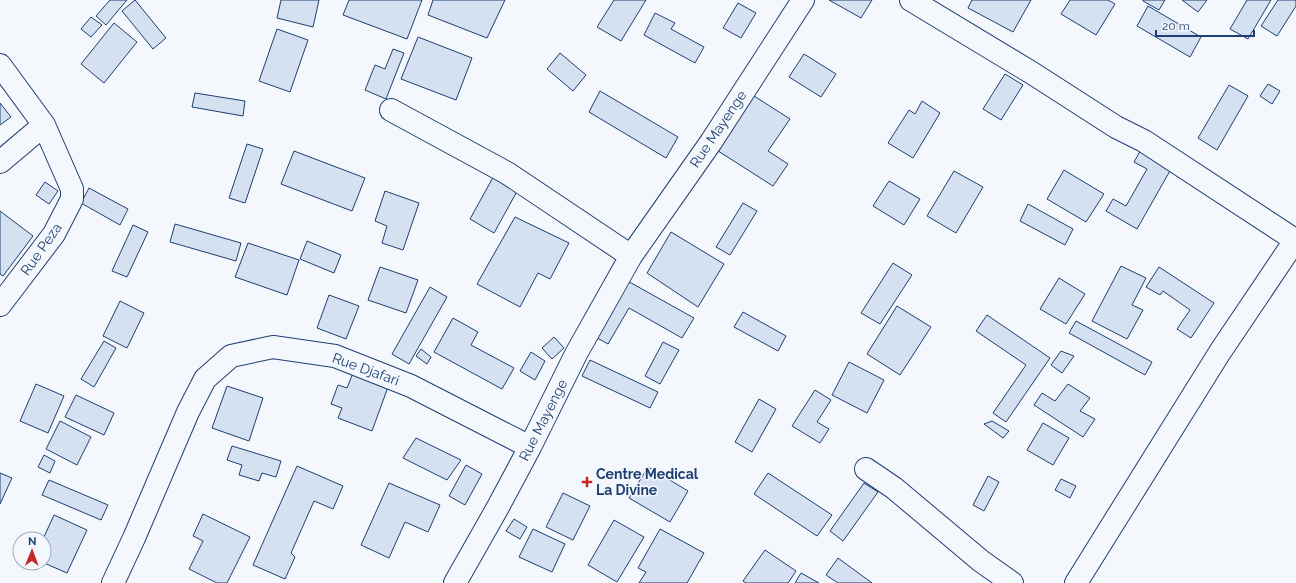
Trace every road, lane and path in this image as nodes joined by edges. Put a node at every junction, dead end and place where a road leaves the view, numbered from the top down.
1 (803, 0) edge
2 (912, 0) edge
3 (0, 65) edge
4 (391, 110) dead end
5 (44, 125) junction
6 (0, 162) edge
7 (1296, 239) edge
8 (631, 256) junction
9 (0, 305) edge
10 (530, 447) junction
11 (866, 469) dead end
12 (113, 583) edge
13 (455, 583) edge
14 (1012, 583) edge
15 (1076, 583) edge

1 - 8 street, Rue Mayenge
2 - 7 street
3 - 5 street
4 - 8 street
5 - 6 street
5 - 9 street, Rue Peza
7 - 15 street
8 - 10 street, Rue Mayenge
10 - 12 street, Rue Djafari
10 - 13 street, Rue Mayenge
11 - 14 street

